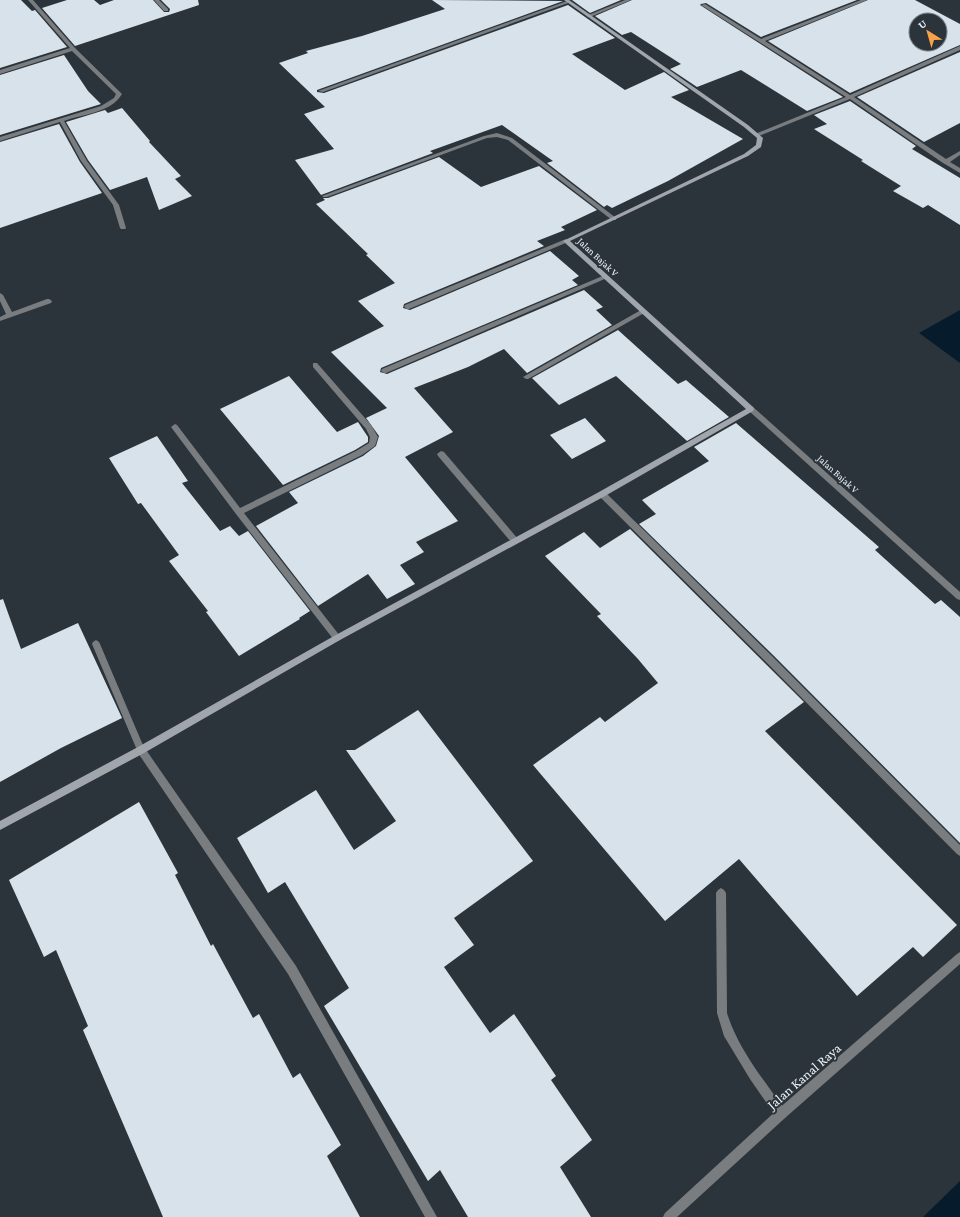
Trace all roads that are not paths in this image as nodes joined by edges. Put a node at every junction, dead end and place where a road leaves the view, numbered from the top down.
1 (30, 0) edge
2 (156, 0) edge
3 (629, 0) edge
4 (865, 0) edge
5 (568, 1) edge
6 (703, 5) dead end
7 (166, 10) dead end
8 (588, 16) junction
9 (761, 41) junction
10 (960, 48) edge
11 (73, 49) junction
12 (0, 72) edge
13 (321, 91) dead end
14 (850, 97) junction
15 (61, 120) junction
16 (757, 135) junction
17 (0, 139) edge
18 (960, 153) edge
19 (945, 162) junction
20 (960, 171) edge
21 (325, 196) dead end
22 (614, 219) junction
23 (123, 228) dead end
24 (566, 241) junction
25 (605, 277) junction
26 (0, 295) edge
27 (49, 301) dead end
28 (407, 307) dead end
29 (643, 312) junction
30 (10, 315) junction
31 (0, 319) edge
32 (315, 365) dead end
33 (384, 371) dead end
34 (526, 377) dead end
35 (751, 409) junction
36 (175, 427) dead end
37 (441, 454) dead end
38 (602, 494) junction
39 (238, 512) junction
40 (515, 541) junction
41 (960, 597) edge
42 (337, 638) junction
43 (96, 644) dead end
44 (141, 750) junction
45 (0, 826) edge
46 (960, 851) edge
47 (722, 893) dead end
48 (960, 957) edge
49 (782, 1114) junction
50 (431, 1217) edge
51 (668, 1217) edge

1 - 11 street
2 - 7 street
3 - 8 street
4 - 9 street
5 - 8 street
5 - 13 street
6 - 9 street
8 - 16 street
9 - 14 street
10 - 14 street
11 - 12 street
11 - 15 street
14 - 16 street
14 - 19 street
15 - 17 street
15 - 23 street
16 - 22 street, Jalan Bajak V
18 - 19 street
19 - 20 street
21 - 22 street
22 - 24 street, Jalan Bajak V
24 - 25 street, Jalan Bajak V
24 - 28 street
25 - 29 street, Jalan Bajak V
25 - 33 street
26 - 30 street
27 - 30 street
29 - 34 street
29 - 35 street, Jalan Bajak V
30 - 31 street
32 - 39 street
35 - 38 street
35 - 41 street, Jalan Bajak V
36 - 39 street
37 - 40 street
38 - 40 street
38 - 46 street
39 - 42 street
40 - 42 street
42 - 44 street
43 - 44 street
44 - 45 street
44 - 50 street
47 - 49 street
48 - 49 street, Jalan Kanal Raya
49 - 51 street, Jalan Kanal Raya

